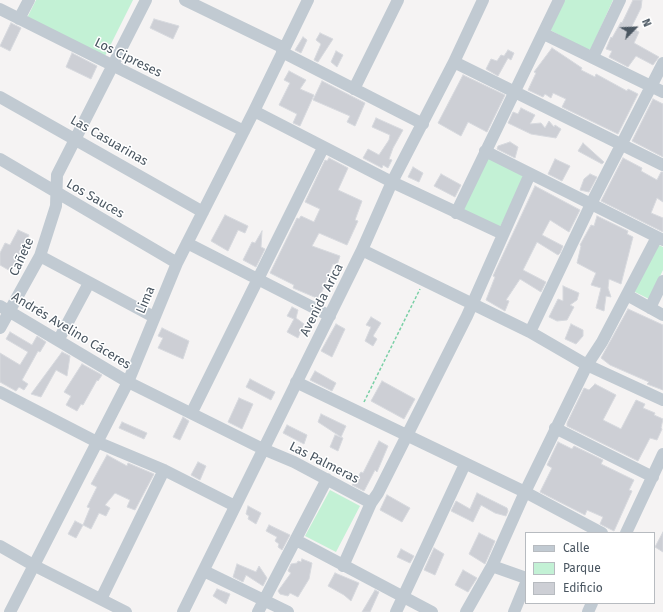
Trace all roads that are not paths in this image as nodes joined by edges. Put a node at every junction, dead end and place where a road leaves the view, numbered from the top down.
1 (29, 0) edge
2 (146, 0) edge
3 (185, 0) edge
4 (308, 0) edge
5 (398, 0) edge
6 (483, 0) edge
7 (559, 0) edge
8 (620, 0) edge
9 (0, 9) edge
10 (19, 19) junction
11 (544, 34) junction
12 (283, 50) junction
13 (593, 57) junction
14 (454, 62) junction
15 (663, 62) edge
16 (112, 67) junction
17 (651, 86) junction
18 (354, 90) junction
19 (515, 92) junction
20 (663, 92) edge
21 (0, 96) edge
22 (254, 111) junction
23 (422, 124) junction
24 (244, 131) junction
25 (76, 138) junction
26 (622, 144) junction
27 (323, 148) junction
28 (485, 151) junction
29 (0, 159) edge
30 (663, 165) edge
31 (530, 174) junction
32 (392, 182) junction
33 (57, 193) junction
34 (591, 204) junction
35 (203, 212) junction
36 (456, 213) junction
37 (503, 234) junction
38 (660, 239) edge
39 (186, 244) junction
40 (362, 250) junction
41 (40, 256) junction
42 (177, 263) junction
43 (258, 279) junction
44 (663, 281) edge
45 (89, 283) junction
46 (627, 295) junction
47 (471, 304) junction
48 (5, 308) edge
49 (650, 308) junction
50 (663, 315) edge
51 (330, 316) junction
52 (154, 317) junction
53 (0, 328) edge
54 (530, 332) junction
55 (59, 339) junction
56 (587, 365) junction
57 (128, 382) junction
58 (296, 382) junction
59 (0, 392) edge
60 (663, 400) edge
61 (192, 412) junction
62 (555, 428) junction
63 (407, 435) junction
64 (97, 442) junction
65 (263, 449) junction
66 (663, 454) edge
67 (464, 464) junction
68 (164, 470) junction
69 (653, 477) junction
70 (327, 479) junction
71 (525, 492) junction
72 (371, 503) junction
73 (235, 506) junction
74 (600, 532) edge
75 (626, 532) edge
76 (296, 540) junction
77 (0, 546) edge
78 (35, 566) junction
79 (343, 566) junction
80 (492, 566) junction
81 (204, 571) junction
82 (525, 578) edge
83 (525, 585) edge
84 (403, 598) junction
85 (101, 599) junction
86 (264, 599) junction
87 (10, 612) edge
88 (126, 612) edge
89 (183, 612) edge
90 (258, 612) edge
91 (288, 612) edge
92 (396, 612) edge
93 (432, 612) edge
94 (466, 612) edge
95 (514, 612) edge

1 - 10 street
2 - 16 street, Cañete
3 - 12 street
4 - 12 street, Lima
5 - 18 street
6 - 14 street, Avenida Arica
7 - 11 street
8 - 13 street
9 - 10 street, Los Cipreses
10 - 16 street, Los Cipreses
11 - 13 street
11 - 19 street
12 - 18 street
12 - 22 street, Lima
13 - 17 street
14 - 19 street
14 - 23 street, Avenida Arica
15 - 17 street
16 - 24 street, Los Cipreses
16 - 25 street, Cañete
17 - 20 street
17 - 26 street
18 - 23 street
19 - 26 street
19 - 28 street
21 - 25 street, Las Casuarinas
22 - 24 street, Lima
22 - 27 street
23 - 32 street, Avenida Arica
24 - 35 street, Lima
25 - 33 street, Cañete
25 - 35 street, Las Casuarinas
26 - 30 street
26 - 34 street
27 - 32 street
27 - 43 street
28 - 31 street
28 - 36 street
29 - 33 street, Los Sauces
31 - 34 street
31 - 37 street
32 - 36 street
32 - 40 street, Avenida Arica
33 - 41 street, Cañete
33 - 42 street, Los Sauces
34 - 38 street
34 - 54 street
35 - 39 street, Lima
36 - 37 street
37 - 47 street
38 - 46 street
39 - 42 street, Lima
39 - 43 street
40 - 47 street
40 - 51 street, Avenida Arica
41 - 45 street
41 - 48 street, Cañete
42 - 52 street, Lima
43 - 51 street
43 - 61 street
44 - 49 street
45 - 52 street
45 - 55 street
46 - 49 street
46 - 56 street
47 - 54 street
47 - 63 street
48 - 53 street, Cañete
48 - 55 street, Andrés Avelino Cáceres
49 - 50 street
51 - 58 street, Avenida Arica
52 - 57 street, Lima
54 - 56 street
55 - 57 street, Andrés Avelino Cáceres
56 - 60 street
56 - 62 street
57 - 61 street, Andrés Avelino Cáceres
57 - 64 street, Lima
58 - 63 street
58 - 65 street, Avenida Arica
59 - 64 street
61 - 65 street, Las Palmeras
62 - 69 street
62 - 71 street
63 - 67 street
63 - 72 street
64 - 68 street
64 - 78 street, Lima
65 - 70 street, Las Palmeras
65 - 73 street, Avenida Arica
66 - 69 street
67 - 71 street
67 - 84 street
68 - 73 street
68 - 85 street
69 - 75 street
70 - 72 street, Las Palmeras
70 - 76 street
71 - 74 street
71 - 80 street
72 - 79 street
73 - 81 street, Avenida Arica
76 - 79 street
76 - 86 street
77 - 78 street
78 - 85 street
78 - 87 street, Lima
79 - 84 street
80 - 82 street
80 - 94 street
81 - 86 street
81 - 89 street, Avenida Arica
83 - 95 street
84 - 92 street
84 - 93 street
85 - 88 street
86 - 90 street
86 - 91 street

